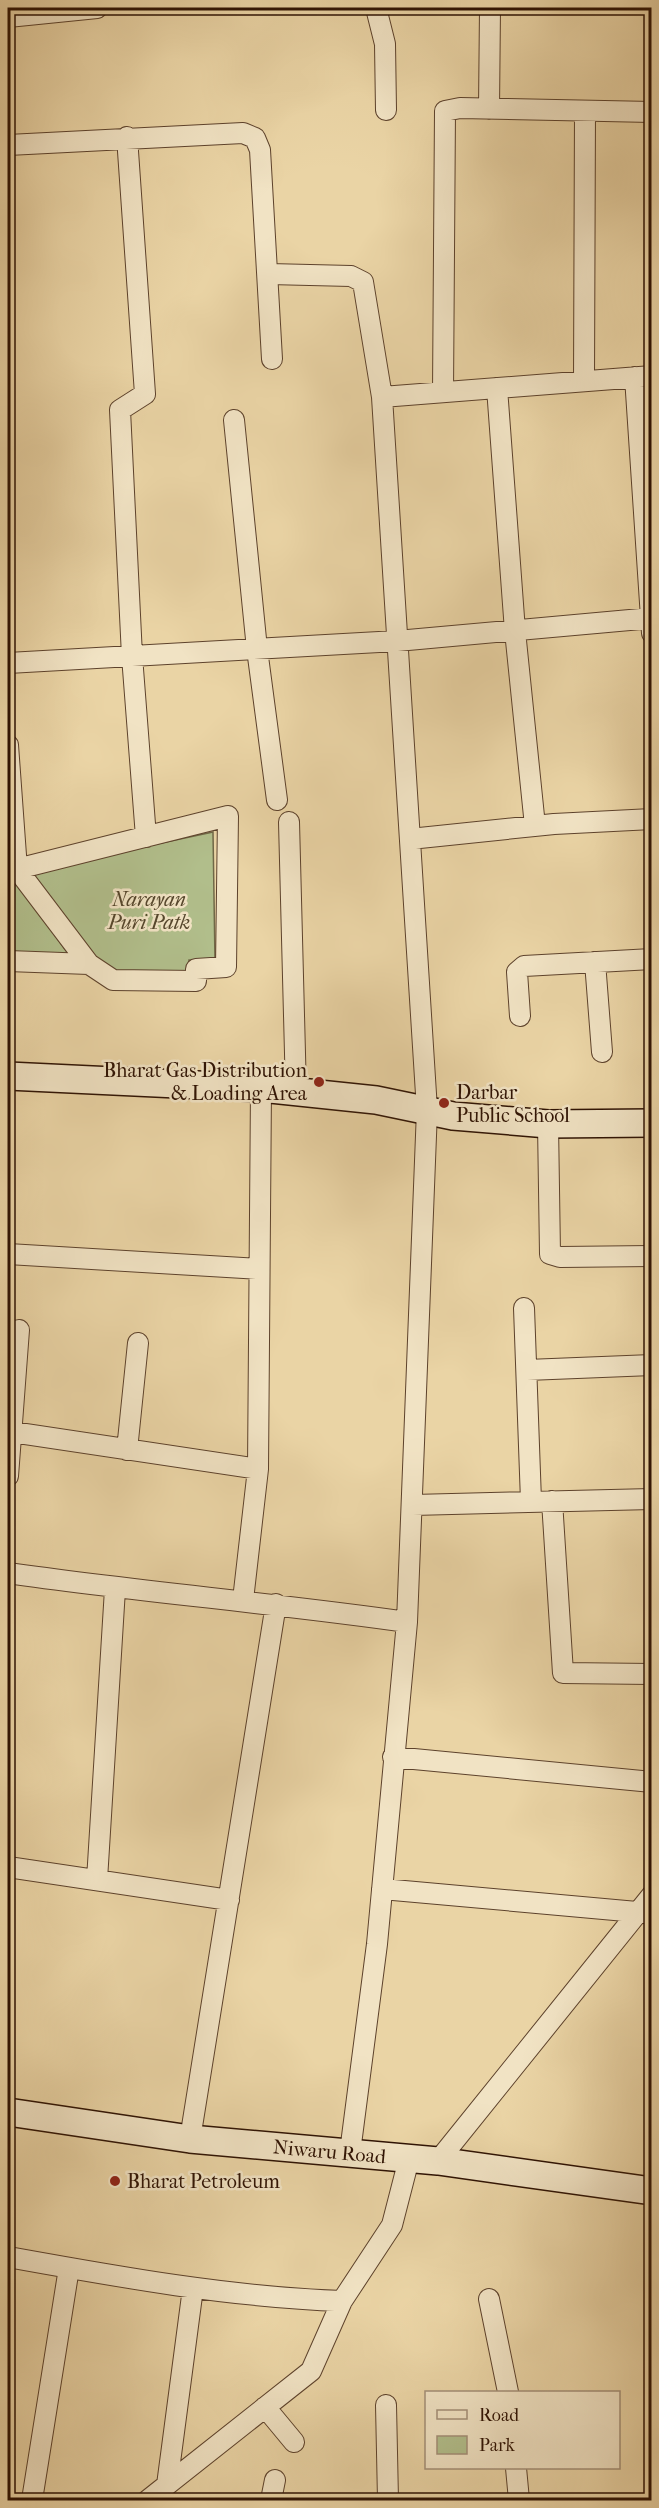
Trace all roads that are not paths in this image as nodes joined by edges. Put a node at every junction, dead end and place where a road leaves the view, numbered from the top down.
1 (97, 8) edge
2 (376, 8) edge
3 (490, 8) edge
4 (8, 17) edge
5 (489, 109) junction
6 (386, 110) dead end
7 (585, 111) junction
8 (651, 112) edge
9 (127, 137) junction
10 (8, 145) edge
11 (268, 274) junction
12 (272, 359) dead end
13 (643, 376) edge
14 (584, 381) junction
15 (497, 388) junction
16 (443, 392) junction
17 (382, 397) junction
18 (234, 420) dead end
19 (651, 623) edge
20 (515, 630) junction
21 (397, 641) junction
22 (257, 649) junction
23 (132, 656) junction
24 (8, 663) edge
25 (8, 745) edge
26 (277, 800) dead end
27 (651, 819) edge
28 (289, 822) dead end
29 (535, 826) junction
30 (146, 837) junction
31 (410, 839) junction
32 (12, 870) edge
33 (651, 959) edge
34 (8, 961) edge
35 (595, 962) junction
36 (89, 964) junction
37 (520, 1016) dead end
38 (602, 1052) dead end
39 (8, 1076) edge
40 (261, 1088) junction
41 (296, 1092) junction
42 (427, 1110) junction
43 (548, 1124) junction
44 (651, 1124) edge
45 (8, 1254) edge
46 (651, 1257) edge
47 (259, 1269) junction
48 (524, 1308) dead end
49 (19, 1330) dead end
50 (138, 1343) dead end
51 (651, 1365) edge
52 (527, 1370) junction
53 (12, 1432) junction
54 (127, 1450) junction
55 (258, 1468) junction
56 (8, 1476) edge
57 (651, 1499) edge
58 (531, 1501) junction
59 (552, 1501) junction
60 (413, 1505) junction
61 (8, 1573) edge
62 (116, 1589) junction
63 (243, 1600) junction
64 (276, 1604) junction
65 (406, 1622) junction
66 (651, 1674) edge
67 (393, 1757) junction
68 (651, 1782) edge
69 (8, 1866) edge
70 (98, 1880) junction
71 (382, 1889) junction
72 (651, 1895) edge
73 (229, 1899) junction
74 (645, 1912) edge
75 (8, 2112) edge
76 (190, 2139) junction
77 (350, 2152) junction
78 (409, 2159) junction
79 (438, 2161) junction
80 (651, 2191) edge
81 (8, 2258) edge
82 (69, 2268) junction
83 (193, 2288) junction
84 (489, 2299) dead end
85 (342, 2301) junction
86 (508, 2391) edge
87 (386, 2405) dead end
88 (265, 2407) junction
89 (294, 2442) dead end
90 (516, 2469) edge
91 (275, 2480) dead end
92 (167, 2485) junction
93 (32, 2500) edge
94 (148, 2500) edge
95 (271, 2500) edge
96 (388, 2500) edge
97 (519, 2500) edge

1 - 4 street
2 - 6 street
3 - 5 street
5 - 7 street
5 - 16 street
7 - 8 street
7 - 14 street
9 - 10 street
9 - 11 street
9 - 23 street
11 - 12 street
11 - 17 street
13 - 14 street
13 - 19 street
14 - 15 street
15 - 16 street
15 - 20 street
16 - 17 street
17 - 21 street
18 - 22 street
19 - 20 street
20 - 21 street
20 - 29 street
21 - 22 street
21 - 31 street
22 - 23 street
22 - 26 street
23 - 24 street
23 - 30 street
25 - 32 street
27 - 29 street
28 - 41 street
29 - 31 street
30 - 32 street
30 - 36 street
31 - 42 street
32 - 36 street
33 - 35 street
34 - 36 street
35 - 37 street
35 - 38 street
39 - 40 street
40 - 41 street
40 - 47 street
41 - 42 street
42 - 43 street
42 - 60 street
43 - 44 street
43 - 46 street
45 - 47 street
47 - 55 street
48 - 52 street
49 - 53 street
50 - 54 street
51 - 52 street
52 - 58 street
53 - 54 street
53 - 56 street
54 - 55 street
55 - 63 street
57 - 59 street
58 - 59 street
58 - 60 street
59 - 66 street
60 - 65 street
61 - 62 street
62 - 63 street
62 - 70 street
63 - 64 street
64 - 65 street
64 - 73 street
65 - 67 street
67 - 68 street
67 - 71 street
69 - 70 street
70 - 73 street
71 - 74 street
71 - 77 street
72 - 74 street
73 - 76 street
74 - 79 street
75 - 76 street, Niwaru Road
76 - 77 street, Niwaru Road
77 - 78 street, Niwaru Road
78 - 79 street, Niwaru Road
78 - 85 street
79 - 80 street, Niwaru Road
81 - 82 street
82 - 83 street
82 - 93 street
83 - 85 street
83 - 92 street
84 - 86 street
85 - 88 street
87 - 96 street
88 - 89 street
88 - 92 street
90 - 97 street
91 - 95 street
92 - 94 street

